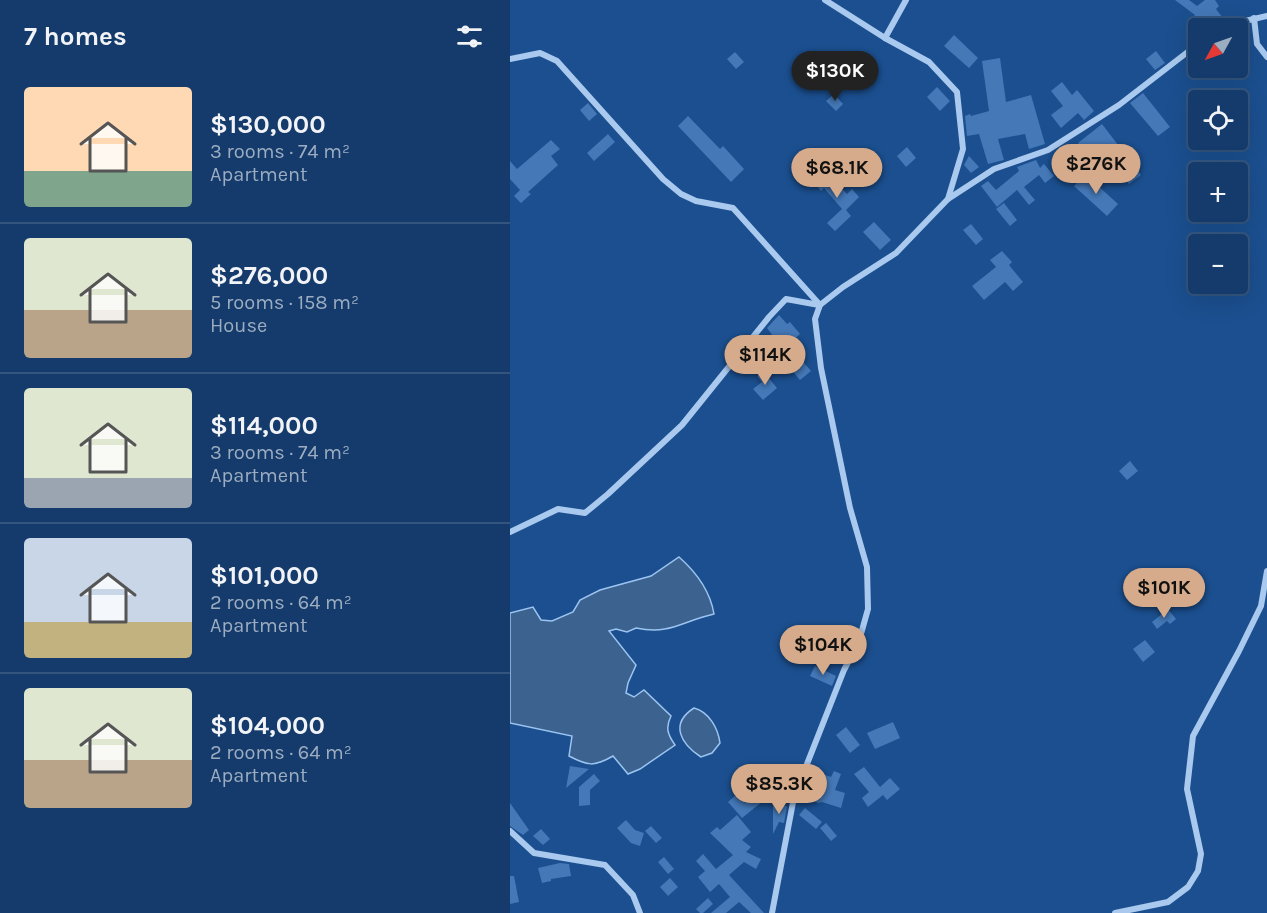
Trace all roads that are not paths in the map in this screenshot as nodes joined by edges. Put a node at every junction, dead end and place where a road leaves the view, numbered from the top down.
1 (825, 0) edge
2 (906, 0) edge
3 (1267, 16) edge
4 (1254, 18) junction
5 (1248, 20) edge
6 (885, 38) junction
7 (1188, 52) edge
8 (1267, 57) edge
9 (510, 59) edge
10 (948, 199) junction
11 (820, 305) junction
12 (510, 532) edge
13 (1267, 571) edge
14 (510, 831) edge
15 (640, 913) edge
16 (772, 913) edge
17 (1115, 913) edge

1 - 6 street
2 - 6 street
3 - 4 street
4 - 5 street
4 - 8 street
6 - 10 street
7 - 10 street
9 - 11 street
10 - 11 street
11 - 12 street
11 - 16 street
13 - 17 street
14 - 15 street

